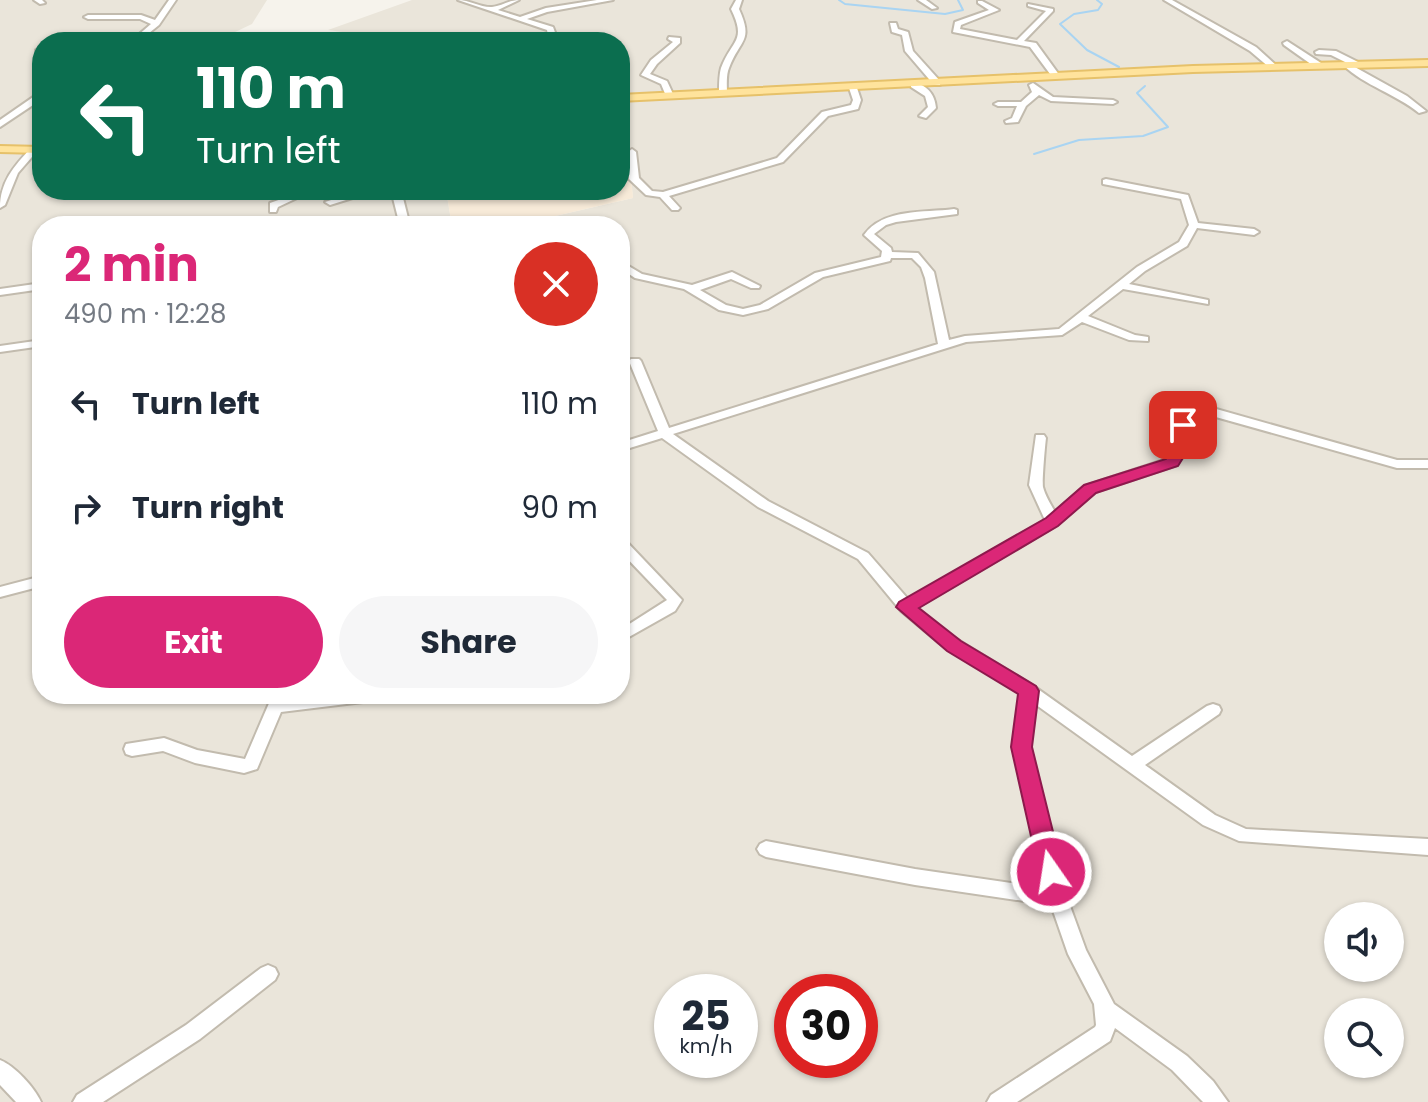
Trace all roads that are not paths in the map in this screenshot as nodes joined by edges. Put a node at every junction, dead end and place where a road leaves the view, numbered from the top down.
1 (173, 0) edge
2 (461, 0) edge
3 (516, 0) edge
4 (610, 0) edge
5 (739, 0) edge
6 (921, 0) edge
7 (1167, 0) edge
8 (980, 2) dead end
9 (1030, 5) dead end
10 (934, 8) dead end
11 (491, 10) junction
12 (88, 17) dead end
13 (521, 19) junction
14 (156, 23) junction
15 (893, 25) dead end
16 (146, 32) edge
17 (551, 32) edge
18 (672, 39) dead end
19 (1020, 41) junction
20 (1287, 43) dead end
21 (1319, 52) dead end
22 (1428, 63) edge
23 (1318, 65) junction
24 (1352, 65) junction
25 (1273, 66) junction
26 (1056, 76) junction
27 (1028, 78) junction
28 (937, 83) junction
29 (914, 85) junction
30 (853, 88) junction
31 (1035, 89) junction
32 (723, 93) junction
33 (669, 94) junction
34 (630, 97) edge
35 (32, 102) edge
36 (1113, 102) dead end
37 (998, 104) dead end
38 (1023, 104) junction
39 (32, 110) edge
40 (20, 111) junction
41 (1422, 111) dead end
42 (923, 116) dead end
43 (1009, 121) dead end
44 (0, 124) edge
45 (0, 149) edge
46 (32, 150) edge
47 (632, 152) dead end
48 (32, 156) edge
49 (1106, 182) dead end
50 (663, 195) junction
51 (288, 200) edge
52 (337, 200) edge
53 (330, 202) dead end
54 (0, 205) edge
55 (675, 208) dead end
56 (273, 210) dead end
57 (954, 212) dead end
58 (1194, 225) junction
59 (1254, 232) dead end
60 (888, 255) junction
61 (630, 270) edge
62 (1121, 285) junction
63 (755, 286) dead end
64 (32, 287) edge
65 (691, 289) junction
66 (0, 292) edge
67 (1204, 302) dead end
68 (1080, 317) junction
69 (1144, 339) dead end
70 (32, 344) edge
71 (944, 345) junction
72 (0, 349) edge
73 (635, 361) dead end
74 (666, 435) junction
75 (1040, 438) dead end
76 (630, 444) edge
77 (1428, 464) edge
78 (1052, 522) junction
79 (630, 553) edge
80 (32, 584) edge
81 (0, 592) edge
82 (906, 607) junction
83 (630, 631) edge
84 (1029, 691) junction
85 (277, 704) edge
86 (1213, 710) dead end
87 (132, 749) dead end
88 (1132, 765) junction
89 (1428, 847) edge
90 (766, 849) dead end
91 (1057, 898) junction
92 (268, 974) dead end
93 (1106, 1010) junction
94 (0, 1070) edge
95 (29, 1101) edge
96 (84, 1102) edge
97 (998, 1102) edge
98 (1217, 1102) edge

1 - 14 street
2 - 11 street
3 - 11 street
4 - 13 street
5 - 32 street
6 - 10 street
7 - 25 street
8 - 19 street
9 - 19 street
11 - 13 street
12 - 14 street
13 - 17 street
14 - 16 street
15 - 28 street
18 - 33 street
19 - 26 street
20 - 23 street
21 - 24 street
22 - 24 main road
23 - 24 main road
23 - 25 main road
24 - 41 street
25 - 26 main road
26 - 27 main road
27 - 28 main road
27 - 31 street
28 - 29 main road
29 - 30 main road
29 - 42 street
30 - 32 main road
30 - 50 street
31 - 36 street
31 - 38 street
32 - 33 main road
33 - 34 main road
35 - 40 street
37 - 38 street
38 - 43 street
39 - 40 street
40 - 44 street
45 - 46 main road
47 - 50 street
48 - 54 street
49 - 58 street
50 - 55 street
51 - 56 street
52 - 53 street
57 - 60 street
58 - 59 street
58 - 62 street
60 - 65 street
60 - 71 street
61 - 65 street
62 - 67 street
62 - 68 street
63 - 65 street
64 - 66 street
68 - 69 street
68 - 71 street
70 - 72 street
71 - 74 street
73 - 74 street
74 - 76 street
74 - 82 street
75 - 78 street
77 - 78 street
78 - 82 street
79 - 83 street
80 - 81 street
82 - 84 street
84 - 88 street
84 - 91 street
85 - 87 street
86 - 88 street
88 - 89 street
90 - 91 street
91 - 93 street
92 - 96 street
93 - 97 street
93 - 98 street
94 - 95 street

